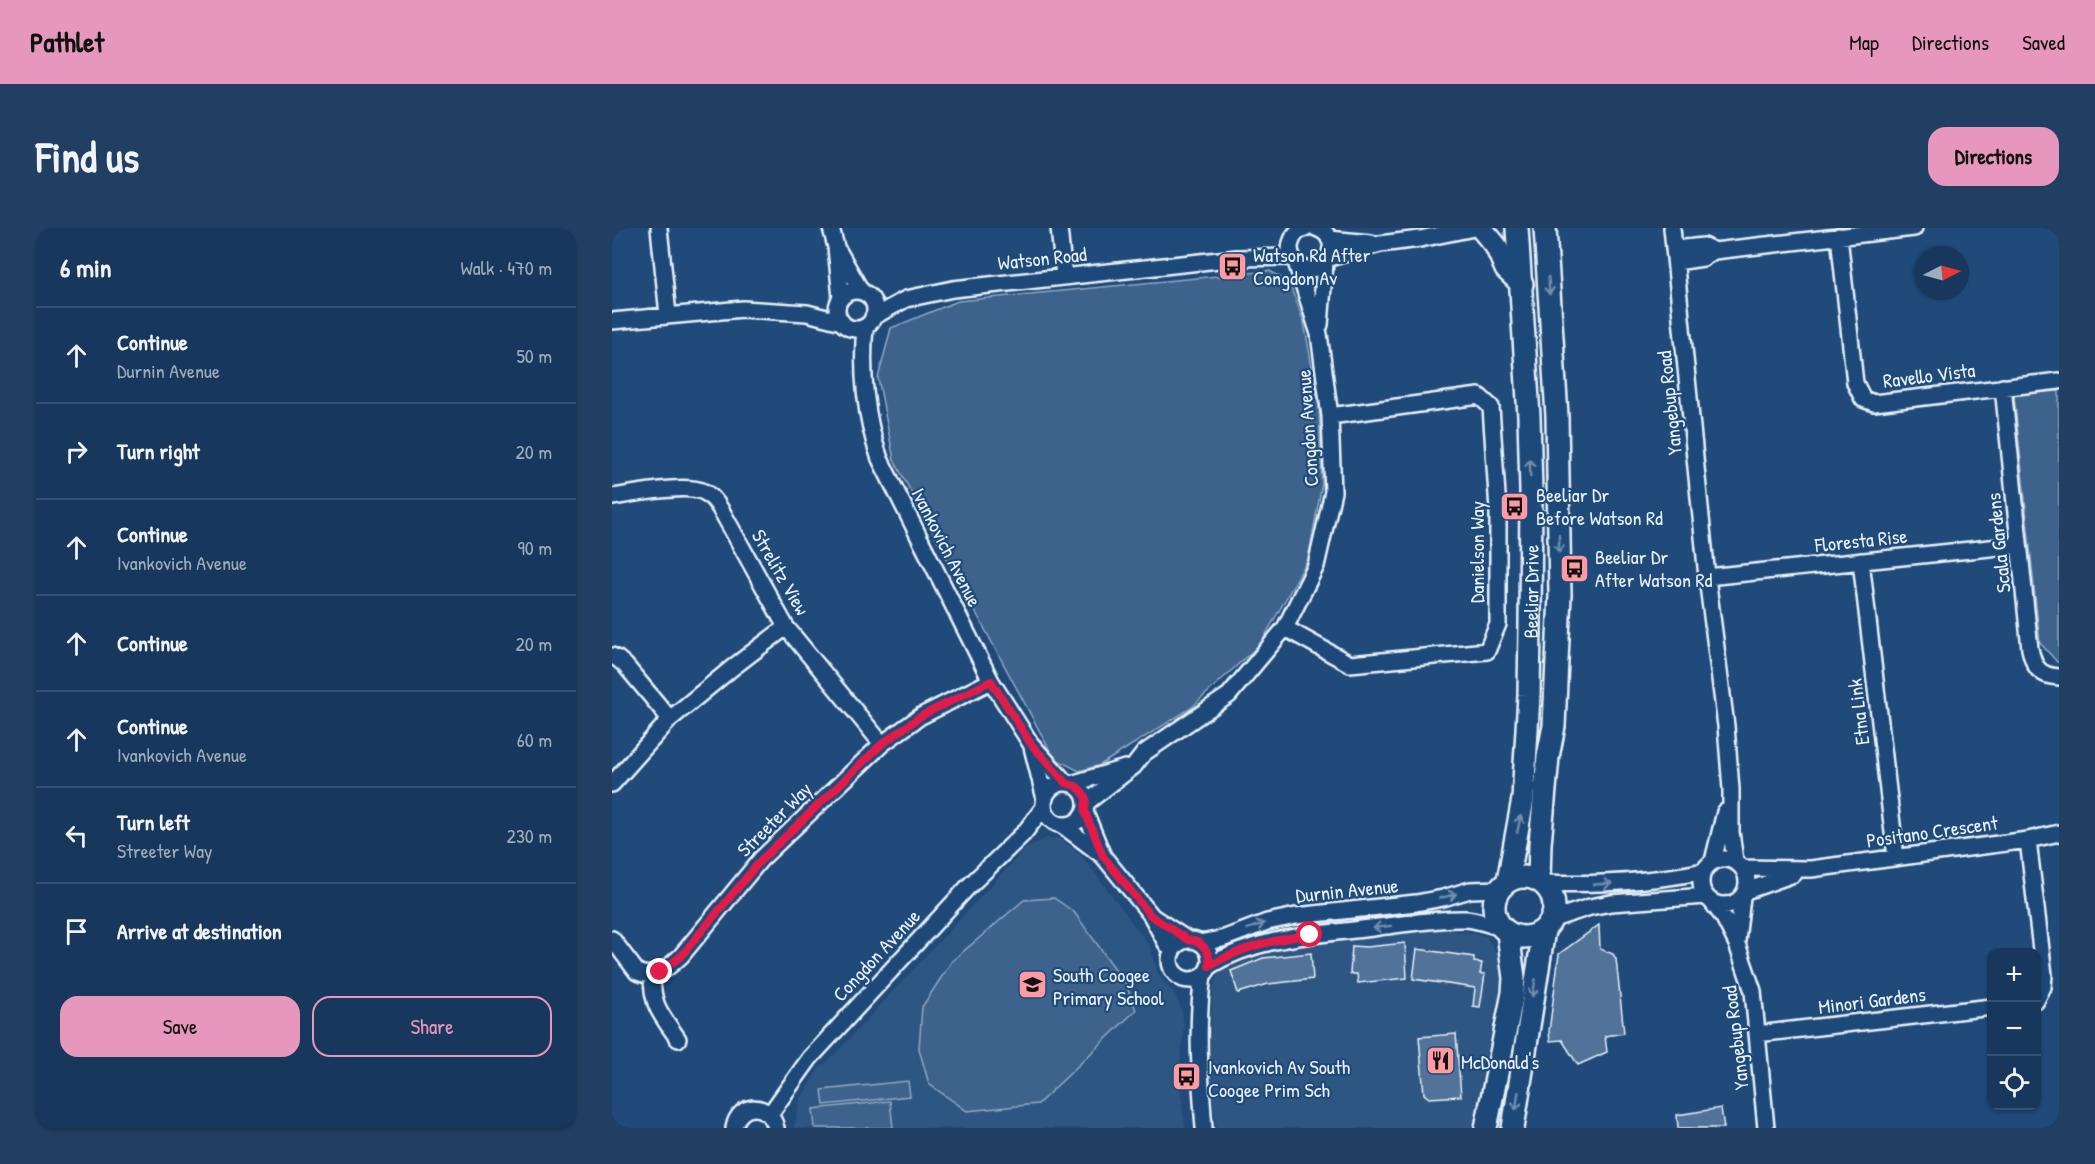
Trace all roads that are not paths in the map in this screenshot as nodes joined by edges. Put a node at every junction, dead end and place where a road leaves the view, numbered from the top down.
1 (659, 228) edge
2 (831, 228) edge
3 (1059, 228) edge
4 (1474, 228) edge
5 (1481, 228) edge
6 (1517, 228) edge
7 (1672, 228) edge
8 (1914, 228) edge
9 (1541, 230) edge
10 (1309, 231) edge
11 (1839, 236) junction
12 (1380, 244) junction
13 (836, 247) junction
14 (1675, 255) junction
15 (1254, 257) junction
16 (1294, 260) junction
17 (1327, 260) junction
18 (1064, 277) junction
19 (1522, 284) junction
20 (865, 294) junction
21 (906, 299) junction
22 (840, 301) junction
23 (807, 313) junction
24 (668, 315) junction
25 (612, 321) edge
26 (869, 322) junction
27 (844, 325) junction
28 (1319, 334) junction
29 (862, 355) junction
30 (2059, 381) edge
31 (2003, 387) junction
32 (1330, 416) junction
33 (612, 496) edge
34 (2019, 545) junction
35 (1861, 561) junction
36 (1707, 577) junction
37 (786, 627) junction
38 (1286, 628) junction
39 (612, 656) edge
40 (2059, 677) edge
41 (991, 681) junction
42 (670, 719) junction
43 (882, 744) junction
44 (1031, 744) junction
45 (1134, 766) junction
46 (612, 784) edge
47 (1069, 784) junction
48 (1731, 789) junction
49 (1044, 803) junction
50 (1086, 807) junction
51 (1060, 825) junction
52 (1024, 833) junction
53 (2059, 833) edge
54 (2028, 840) junction
55 (1103, 856) junction
56 (1896, 858) junction
57 (1739, 864) junction
58 (1708, 866) junction
59 (1811, 869) junction
60 (1542, 882) junction
61 (1504, 885) junction
62 (1744, 894) junction
63 (1709, 899) junction
64 (1150, 915) junction
65 (1548, 924) junction
66 (1505, 930) junction
67 (612, 939) edge
68 (1194, 941) junction
69 (1737, 944) junction
70 (2041, 948) edge
71 (1172, 950) junction
72 (2041, 950) edge
73 (1206, 971) junction
74 (652, 975) junction
75 (1182, 979) junction
76 (2041, 992) edge
77 (1987, 1008) edge
78 (1199, 1022) junction
79 (1757, 1034) junction
80 (678, 1039) dead end
81 (773, 1121) edge
82 (734, 1128) edge
83 (1204, 1128) edge
84 (1486, 1128) edge
85 (1513, 1128) edge
86 (1766, 1128) edge

1 - 24 street
2 - 13 street
3 - 18 street
4 - 12 street
5 - 19 highway
6 - 19 highway, Beeliar Drive
7 - 14 street, Yangebup Road
8 - 11 street
9 -> 60 highway, Beeliar Drive
10 - 12 street
10 - 15 street, Watson Road
10 - 16 street
10 - 17 street
11 - 14 street
11 - 31 street, Ravello Vista
12 - 17 street
13 - 20 street
13 - 22 street
14 - 36 street, Yangebup Road
15 - 16 street, Watson Road
15 - 18 street, Watson Road
16 - 17 street
16 - 28 street, Congdon Avenue
17 - 28 street, Congdon Avenue
18 - 21 street, Watson Road
61 -> 19 highway, Beeliar Drive
20 - 21 street, Watson Road
20 - 22 street
20 - 26 street
21 - 26 street, Watson Road
22 - 23 street
22 - 27 street
23 - 24 street
23 - 27 street
24 - 25 street
26 - 27 street
26 - 29 street, Ivankovich Avenue
27 - 29 street, Ivankovich Avenue
28 - 32 street, Congdon Avenue
29 - 41 street, Ivankovich Avenue
30 - 31 street, Ravello Vista
31 - 34 street, Scala Gardens
32 - 38 street, Congdon Avenue
32 - 38 street, Danielson Way
33 - 37 street, Strelitz View
34 - 35 street, Floresta Rise
34 - 40 street, Scala Gardens
35 - 36 street, Floresta Rise
35 - 56 street, Etna Link
36 - 48 street, Yangebup Road
37 - 42 street
37 - 43 street, Strelitz View
38 - 45 street, Congdon Avenue
39 - 42 street
41 - 43 street, Streeter Way
41 - 44 street, Ivankovich Avenue
42 - 46 street
43 - 74 street, Streeter Way
44 - 47 street, Ivankovich Avenue
44 - 49 street, Ivankovich Avenue
45 - 47 street, Congdon Avenue
45 - 50 street, Congdon Avenue
47 - 49 street
47 - 50 street
48 - 57 street, Yangebup Road
48 - 58 street, Yangebup Road
49 - 51 street
49 - 52 street, Congdon Avenue
50 - 51 street
50 - 55 street
51 - 52 street, Congdon Avenue
51 - 55 street
52 - 81 street, Congdon Avenue
53 - 54 street, Positano Crescent
54 - 56 street, Positano Crescent
54 - 70 street
55 - 64 street
56 - 59 street, Positano Crescent
57 - 58 street
57 - 59 street, Positano Crescent
57 - 62 street
60 -> 58 street
58 - 63 street
59 - 62 street, Positano Crescent
60 - 61 highway
60 - 65 highway
61 - 66 highway
68 -> 61 street, Durnin Avenue
62 - 63 street
62 - 69 street, Yangebup Road
63 - 65 street
63 - 69 street, Yangebup Road
64 - 68 street
64 - 71 street
65 - 66 highway
65 -> 85 highway
66 -> 73 street, Durnin Avenue
66 - 84 highway
67 - 74 street
68 - 71 street
68 - 73 street
69 - 79 street, Yangebup Road
71 - 75 street
72 - 76 street
73 - 75 street
73 - 78 street
74 - 80 street
75 - 78 street
77 - 79 street, Minori Gardens
78 - 83 street
79 - 86 street, Yangebup Road
81 - 82 street

